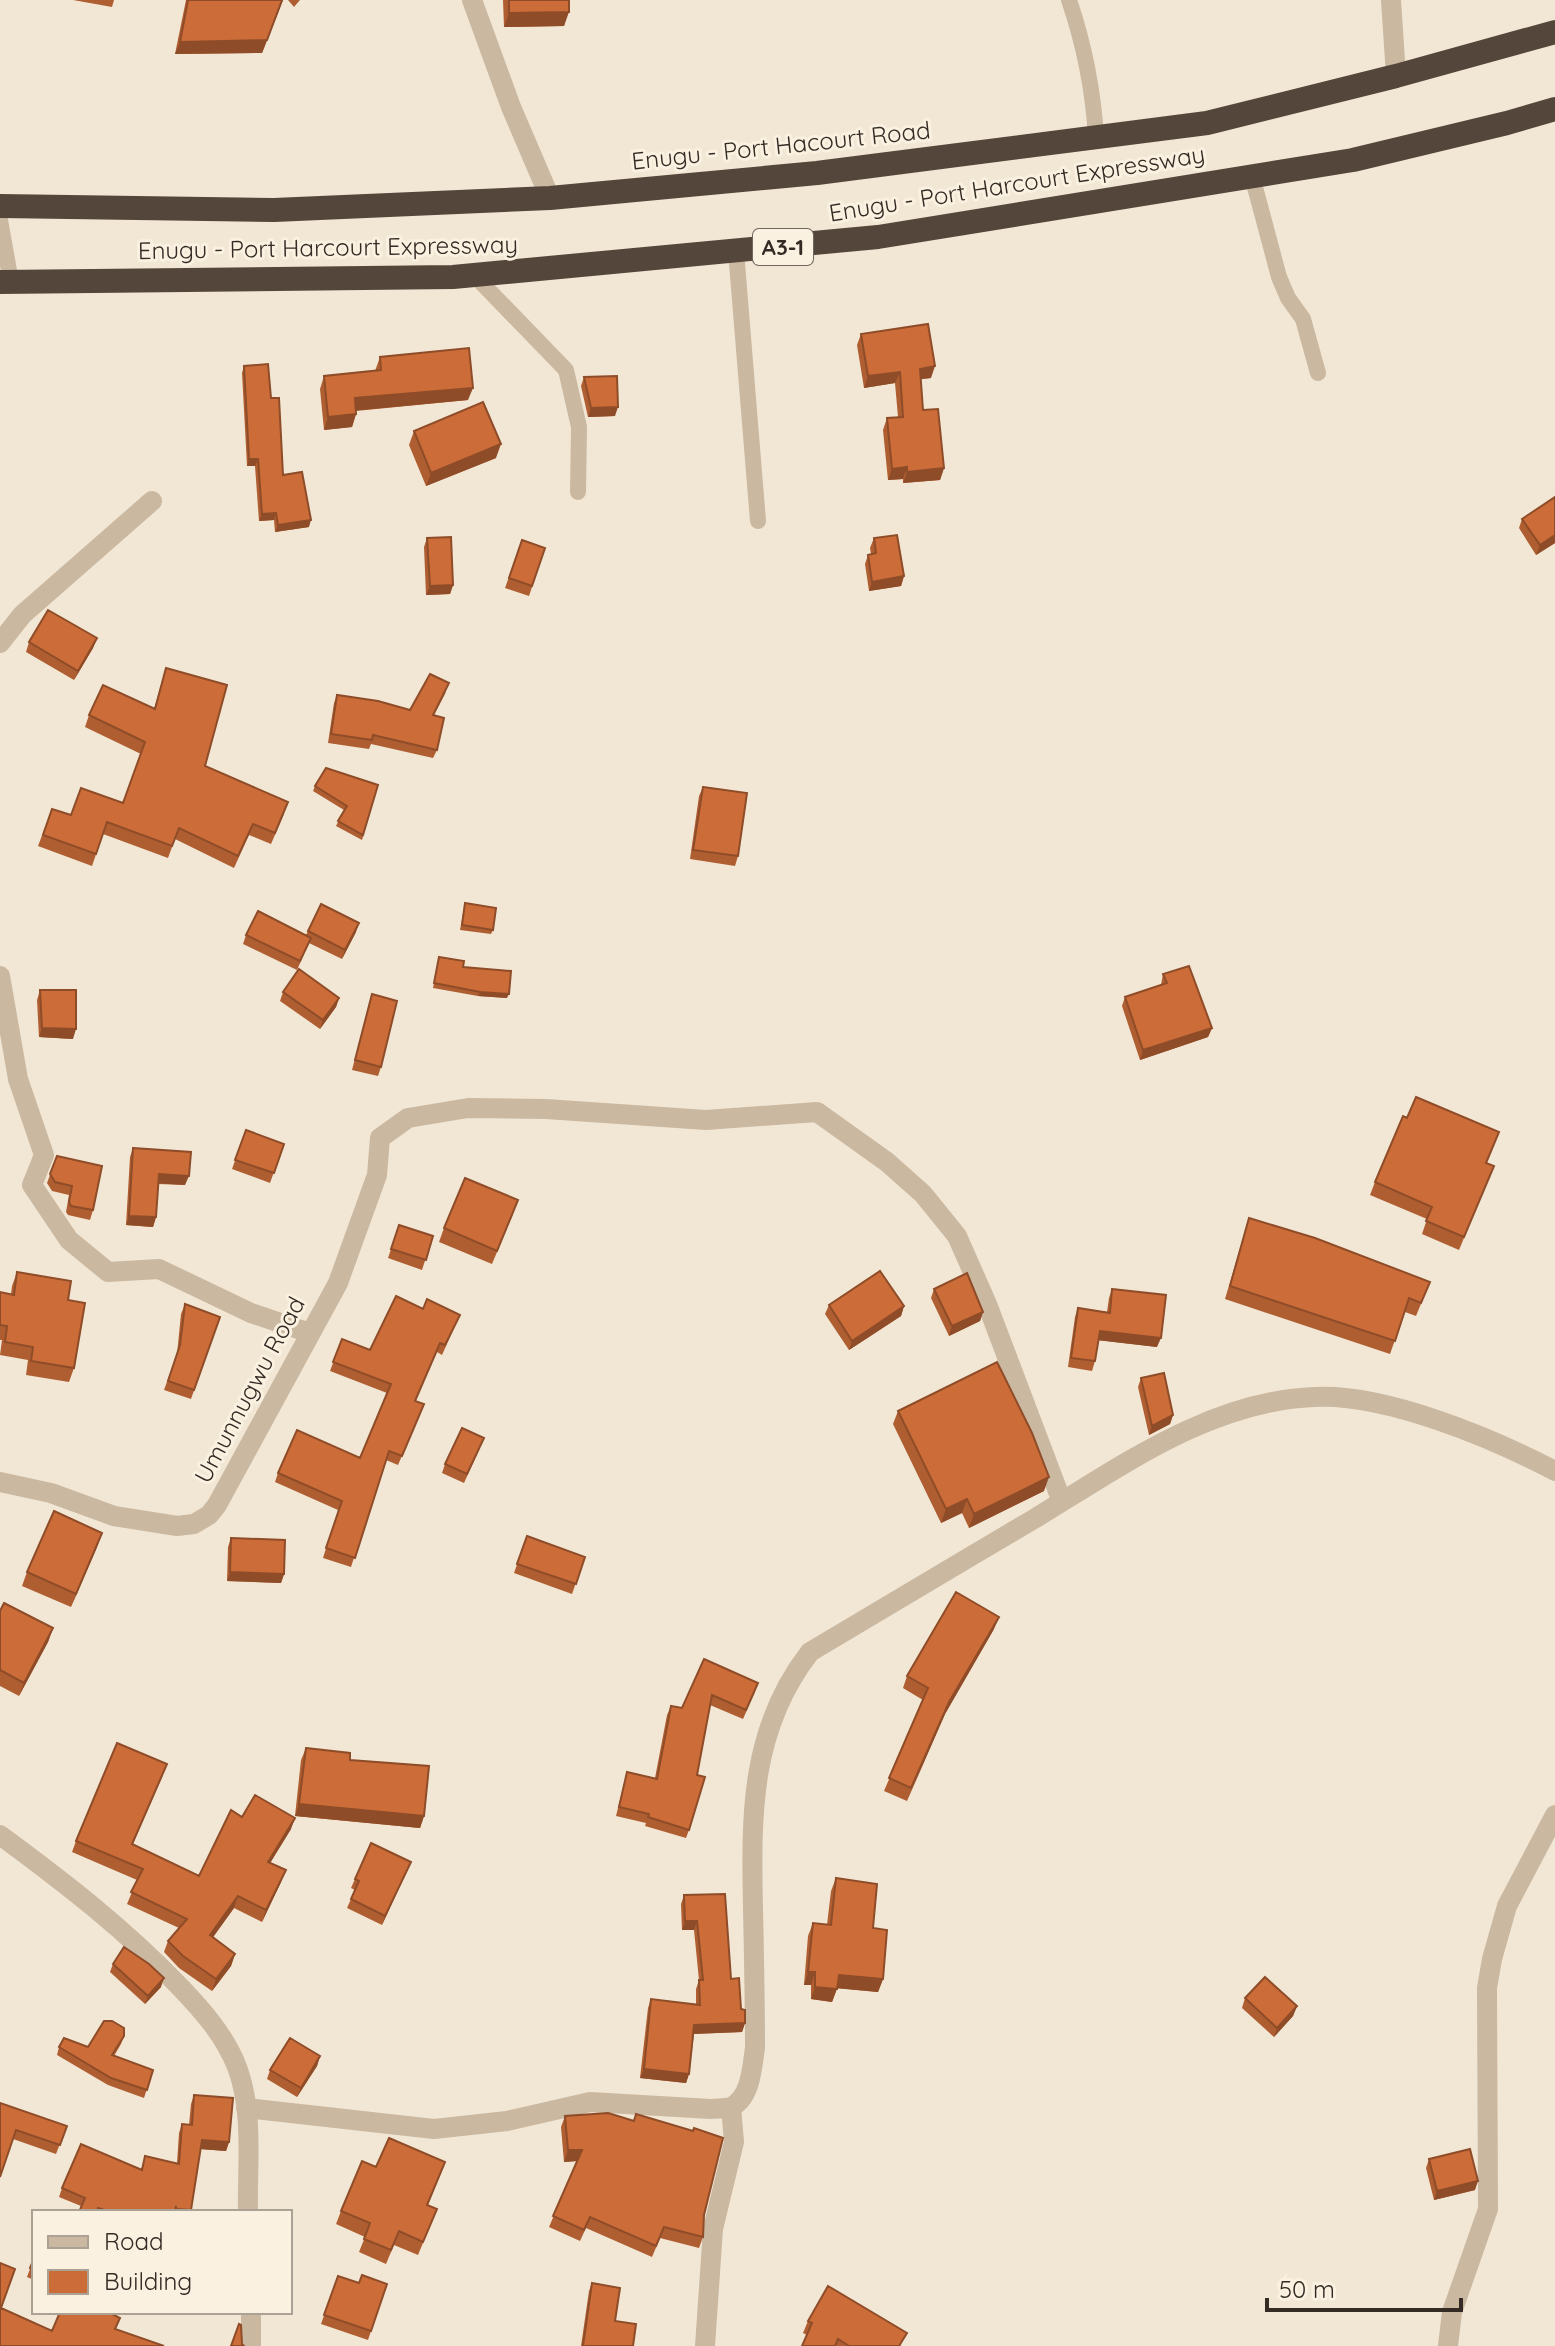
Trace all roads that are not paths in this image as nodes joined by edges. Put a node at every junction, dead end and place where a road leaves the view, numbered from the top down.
1 (472, 0) edge
2 (1069, 0) edge
3 (1391, 0) edge
4 (1555, 32) edge
5 (1396, 76) junction
6 (1555, 109) edge
7 (1096, 137) junction
8 (1252, 176) junction
9 (550, 198) junction
10 (0, 206) edge
11 (0, 220) edge
12 (736, 251) junction
13 (474, 275) junction
14 (6, 282) edge
15 (1318, 373) dead end
16 (578, 492) dead end
17 (152, 501) dead end
18 (758, 521) dead end
19 (0, 643) edge
20 (0, 976) edge
21 (310, 1333) junction
22 (1555, 1471) edge
23 (0, 1482) edge
24 (1062, 1502) junction
25 (1555, 1815) edge
26 (0, 1835) edge
27 (731, 2107) junction
28 (246, 2108) junction
29 (248, 2210) edge
30 (251, 2314) edge
31 (251, 2346) edge
32 (705, 2346) edge
33 (1448, 2346) edge

1 - 9 street
2 - 7 lane
3 - 5 street
4 - 5 highway, Enugu - Port Hacourt Road
5 - 7 highway, Enugu - Port Hacourt Road
6 - 8 highway, Enugu - Port Harcourt Expressway / A3-1
7 - 9 highway, Enugu - Port Hacourt Road
8 - 12 highway, Enugu - Port Harcourt Expressway / A3-1
8 - 15 lane
9 - 10 highway, Enugu - Port Hacourt Road
11 - 14 lane
12 - 13 highway, Enugu - Port Harcourt Expressway / A3-1
12 - 18 lane
13 - 14 highway, Enugu - Port Harcourt Expressway / A3-1
13 - 16 lane
17 - 19 street
20 - 21 street
21 - 23 street, Umunnugwu Road
21 - 24 street, Umunnugwu Road
22 - 24 street
24 - 27 street
25 - 33 street
26 - 28 street
27 - 28 street
27 - 32 street
28 - 29 street
30 - 31 street

